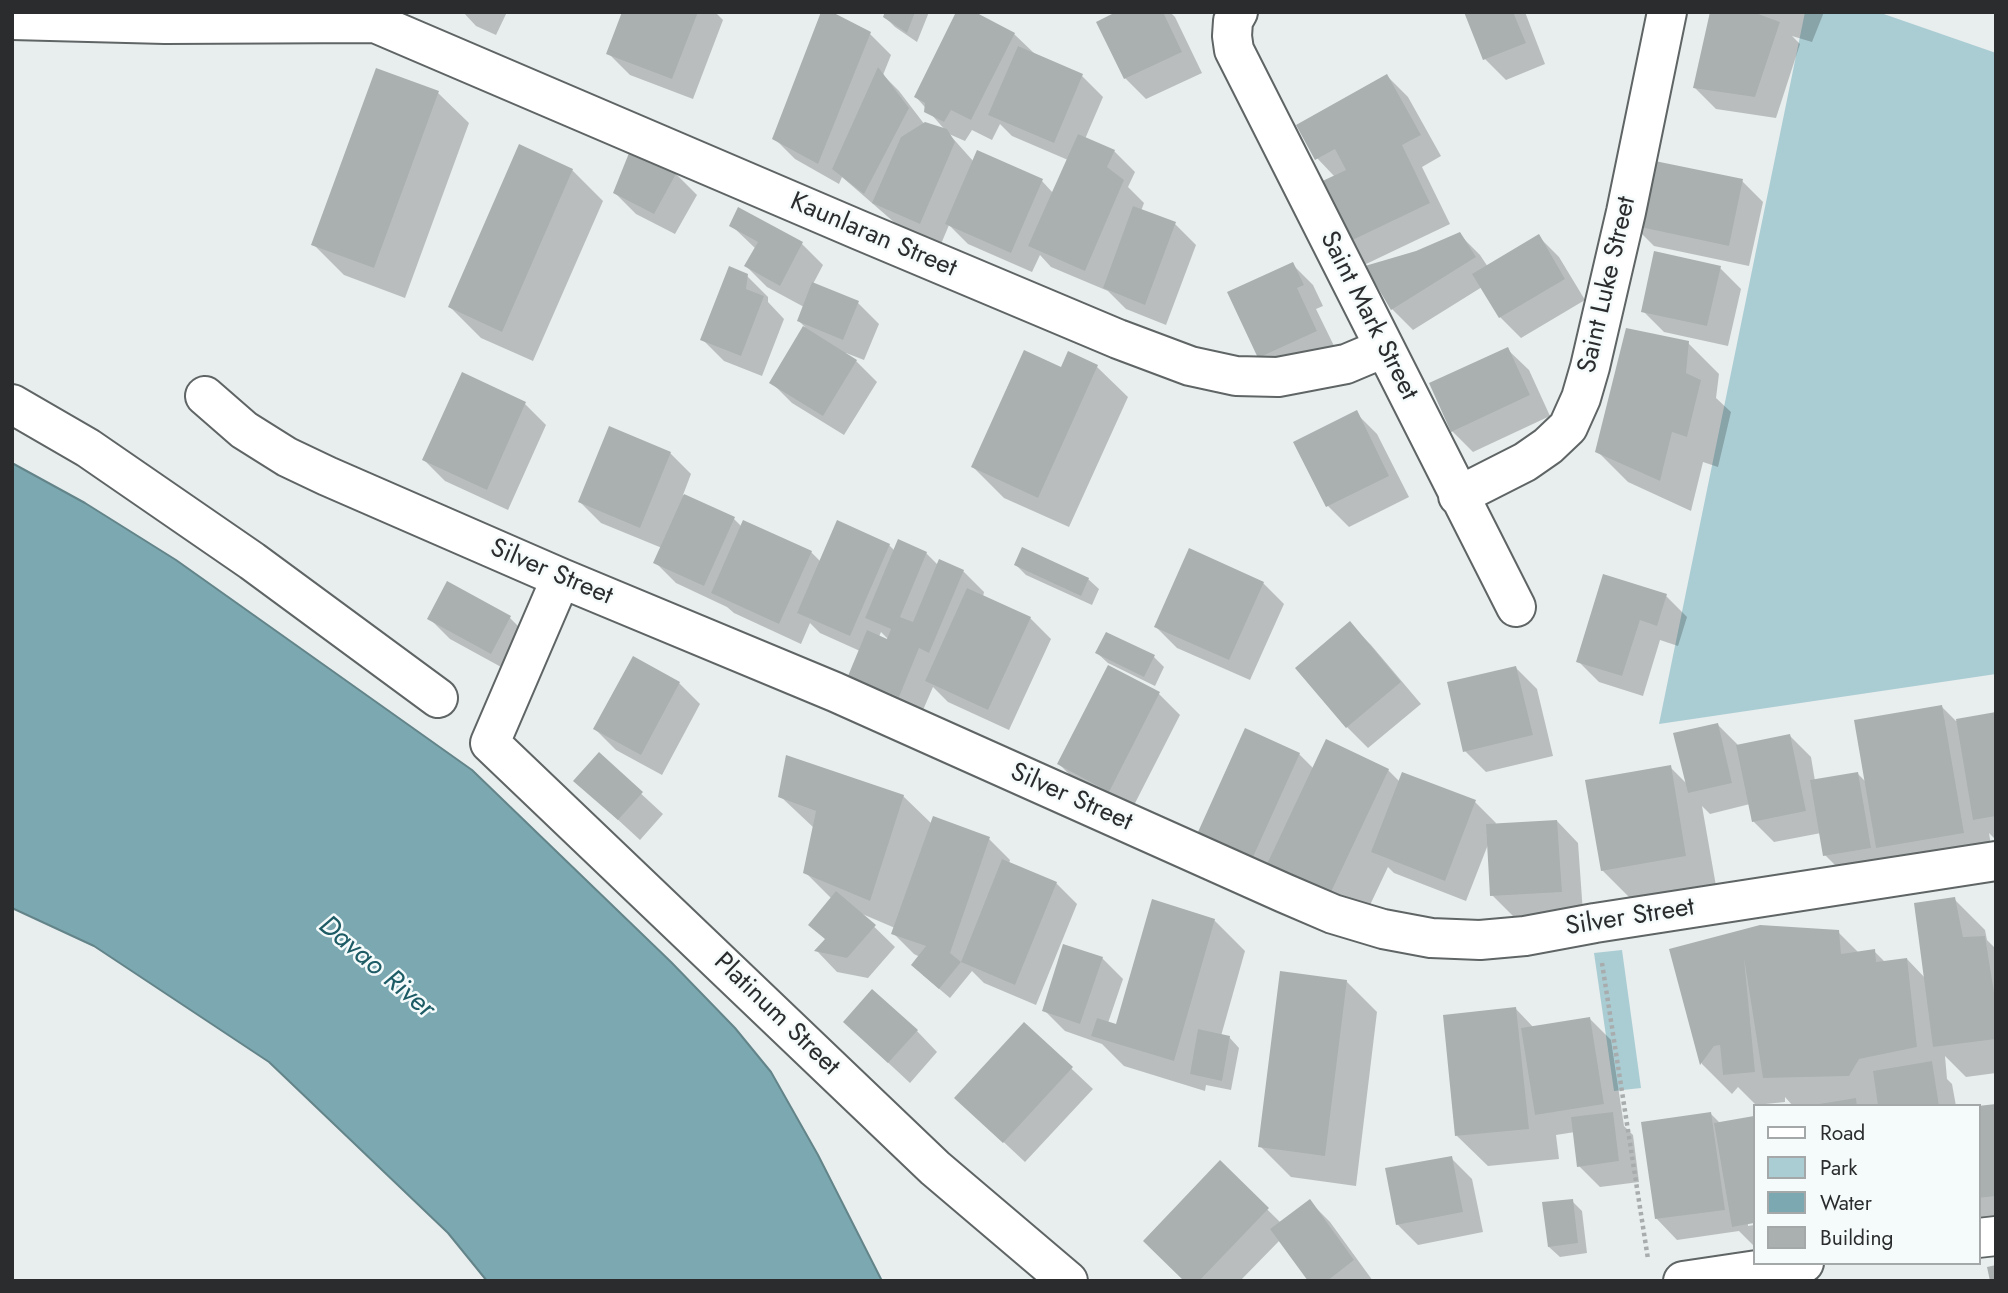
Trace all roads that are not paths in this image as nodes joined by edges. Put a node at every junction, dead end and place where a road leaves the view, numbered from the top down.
1 (1667, 12) edge
2 (1236, 17) edge
3 (371, 18) edge
4 (12, 20) edge
5 (1384, 348) junction
6 (205, 396) dead end
7 (12, 404) edge
8 (1458, 496) junction
9 (561, 578) junction
10 (1516, 607) dead end
11 (438, 698) dead end
12 (1996, 862) edge
13 (1779, 1265) edge
14 (1666, 1274) edge
15 (1068, 1281) edge

1 - 8 street, Saint Luke Street
2 - 5 street, Saint Mark Street
3 - 4 street
3 - 5 street, Kaunlaran Street
5 - 8 street, Saint Mark Street
6 - 9 street, Silver Street
7 - 11 street
8 - 10 street, Saint Mark Street
9 - 12 street, Silver Street
9 - 15 street, Platinum Street
13 - 14 street

